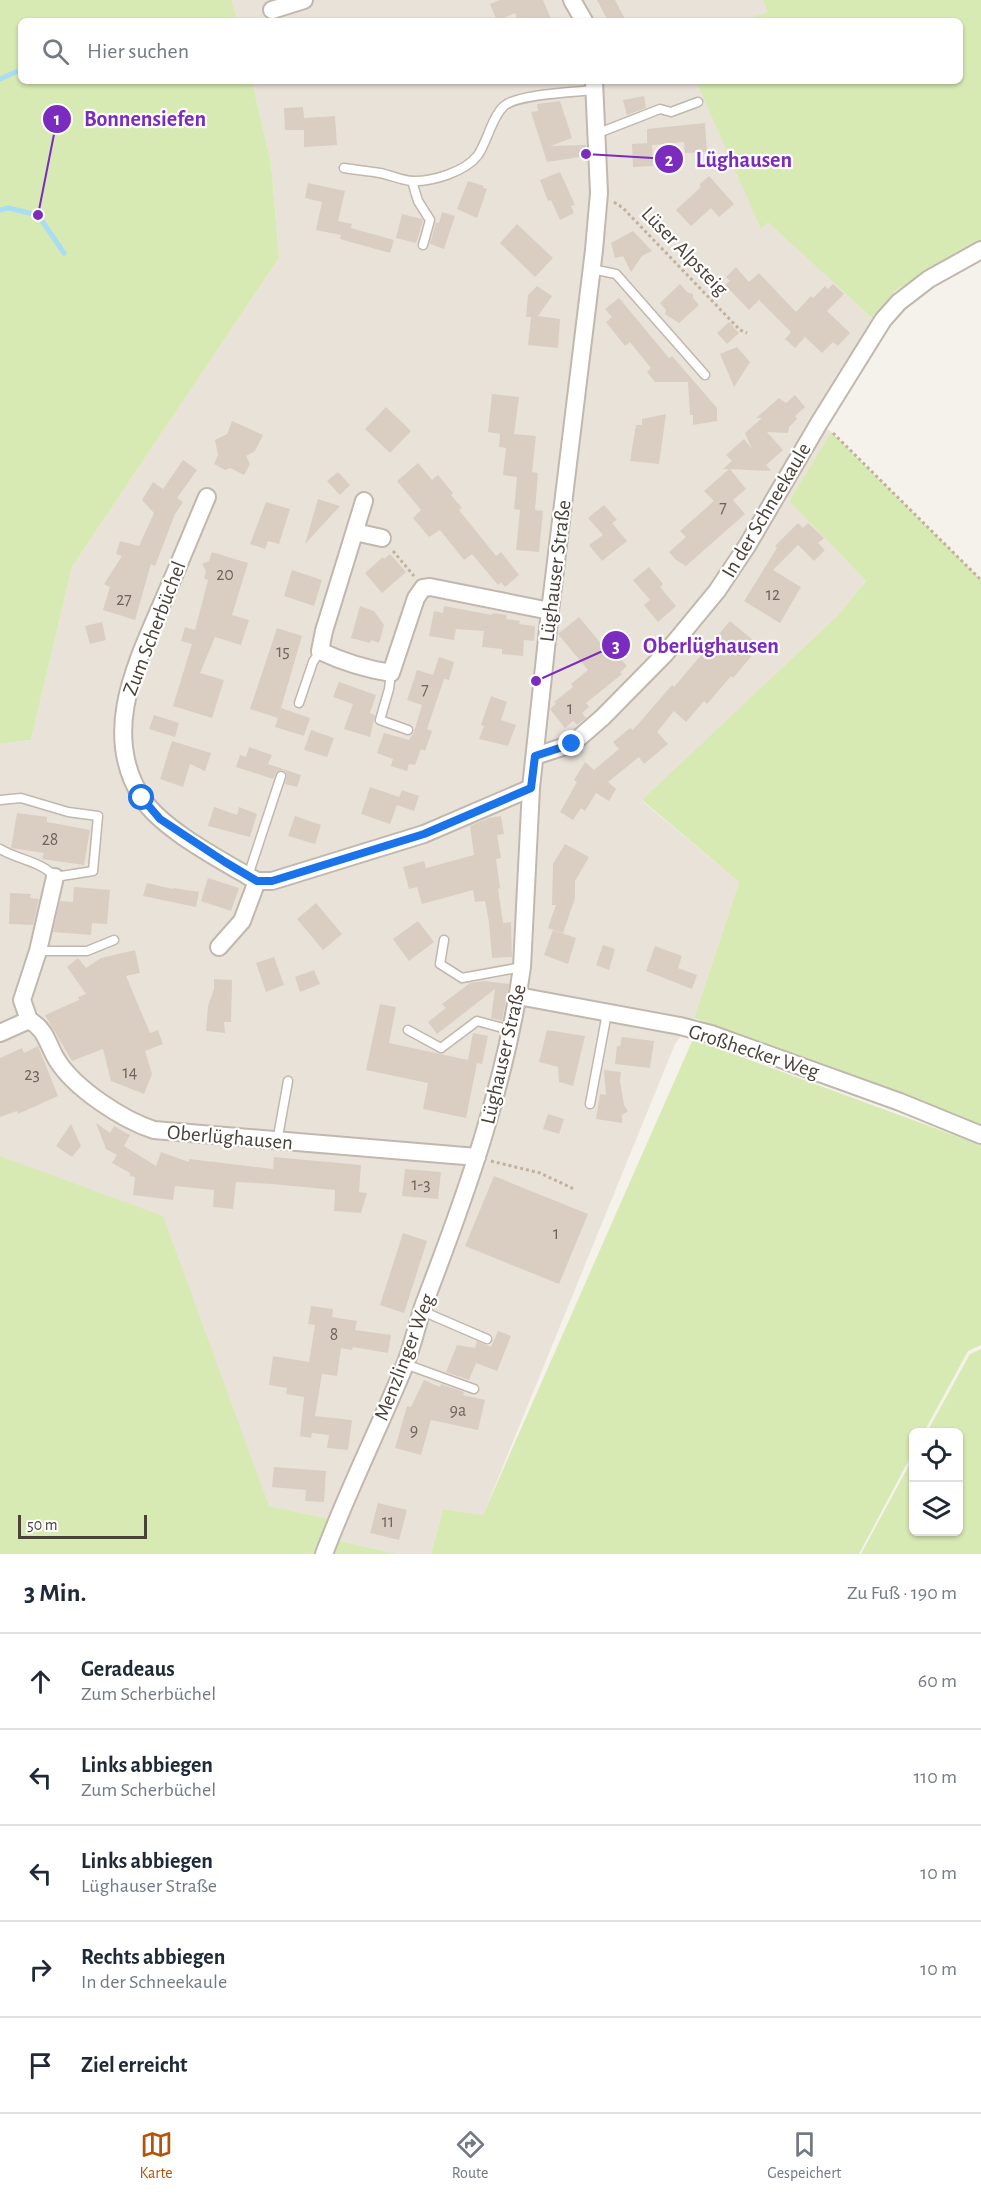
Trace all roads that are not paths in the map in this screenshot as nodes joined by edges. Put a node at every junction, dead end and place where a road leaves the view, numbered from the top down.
1 (304, 0) edge
2 (572, 0) edge
3 (272, 10) dead end
4 (582, 18) edge
5 (594, 85) edge
6 (698, 102) dead end
7 (596, 134) junction
8 (344, 168) dead end
9 (412, 181) junction
10 (423, 245) dead end
11 (981, 250) edge
12 (592, 269) junction
13 (705, 375) dead end
14 (207, 497) dead end
15 (364, 501) dead end
16 (355, 532) junction
17 (382, 538) road end
18 (550, 611) junction
19 (320, 651) junction
20 (391, 673) junction
21 (299, 703) dead end
22 (408, 729) dead end
23 (535, 756) junction
24 (281, 776) dead end
25 (531, 788) junction
26 (0, 800) edge
27 (0, 849) edge
28 (56, 877) junction
29 (252, 878) junction
30 (114, 940) dead end
31 (444, 940) dead end
32 (219, 947) dead end
33 (38, 951) junction
34 (522, 967) junction
35 (518, 996) junction
36 (607, 1012) junction
37 (29, 1020) junction
38 (408, 1030) dead end
39 (510, 1030) junction
40 (0, 1034) edge
41 (288, 1081) dead end
42 (590, 1104) dead end
43 (981, 1136) edge
44 (277, 1142) junction
45 (477, 1157) junction
46 (422, 1311) junction
47 (487, 1339) dead end
48 (405, 1364) junction
49 (474, 1389) dead end
50 (324, 1554) edge

1 - 3 street
2 - 4 street
5 - 7 street, Lüghauser Straße
5 - 9 lane, Lüghauser Straße
6 - 7 lane
7 - 12 street, Lüghauser Straße
8 - 9 lane, Lüghauser Straße
9 - 10 lane
11 - 23 street, In der Schneekaule
12 - 13 lane
12 - 18 street, Lüghauser Straße
14 - 29 street, Zum Scherbüchel
15 - 16 street
16 - 17 street
16 - 19 street
18 - 20 street
18 - 23 street, Lüghauser Straße
19 - 20 street
19 - 21 lane
20 - 22 lane
23 - 25 street, Lüghauser Straße
24 - 29 lane
25 - 29 street
25 - 34 street, Lüghauser Straße
26 - 28 lane
27 - 28 lane
28 - 33 street
29 - 32 street
30 - 33 lane
31 - 34 lane
33 - 37 street
34 - 35 street, Lüghauser Straße
35 - 36 street, Großhecker Weg
35 - 39 street, Lüghauser Straße
36 - 42 lane
36 - 43 street, Großhecker Weg
37 - 40 street
37 - 44 street, Oberlüghausen
38 - 39 lane
39 - 45 street, Lüghauser Straße
41 - 44 lane
44 - 45 street, Oberlüghausen
45 - 46 street, Menzlinger Weg
46 - 47 lane
46 - 48 street, Menzlinger Weg
48 - 49 lane
48 - 50 street, Menzlinger Weg

